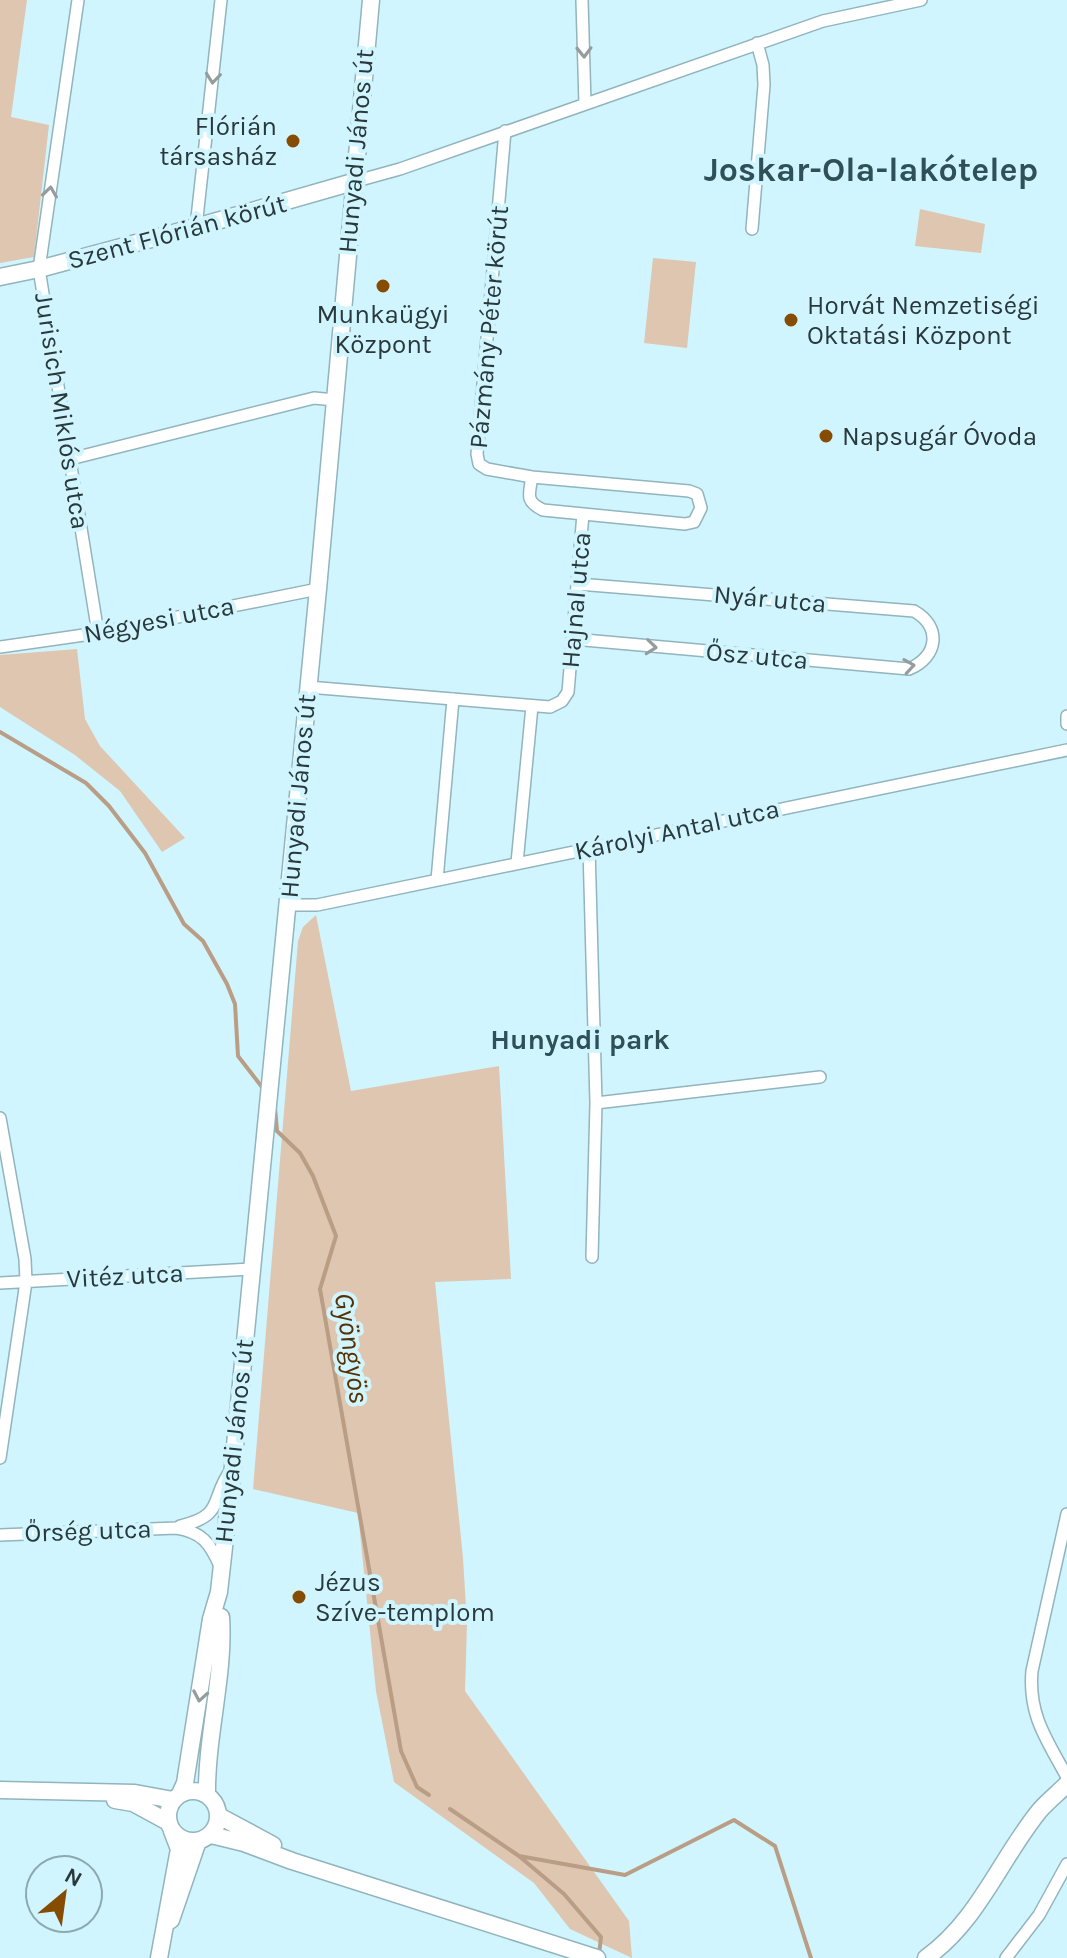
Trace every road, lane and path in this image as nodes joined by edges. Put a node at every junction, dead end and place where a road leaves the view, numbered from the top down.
1 (78, 0) edge
2 (221, 0) edge
3 (371, 0) edge
4 (582, 0) edge
5 (921, 0) edge
6 (757, 43) junction
7 (585, 104) junction
8 (505, 131) junction
9 (353, 182) junction
10 (196, 227) junction
11 (752, 229) dead end
12 (39, 269) junction
13 (0, 277) edge
14 (335, 400) junction
15 (70, 459) junction
16 (532, 477) junction
17 (583, 514) junction
18 (578, 584) junction
19 (318, 589) junction
20 (98, 633) junction
21 (573, 639) junction
22 (0, 647) edge
23 (931, 650) joint
24 (308, 687) junction
25 (453, 699) junction
26 (532, 706) junction
27 (1067, 716) edge
28 (1067, 724) edge
29 (1067, 750) edge
30 (589, 848) junction
31 (517, 863) junction
32 (437, 880) junction
33 (287, 905) junction
34 (820, 1077) dead end
35 (596, 1103) junction
36 (0, 1118) edge
37 (592, 1257) dead end
38 (251, 1269) junction
39 (26, 1282) junction
40 (0, 1283) edge
41 (0, 1458) edge
42 (233, 1466) junction
43 (1067, 1514) edge
44 (176, 1528) junction
45 (0, 1535) edge
46 (222, 1570) junction
47 (219, 1592) junction
48 (1067, 1777) edge
49 (1067, 1784) edge
50 (0, 1790) edge
51 (66, 1792) junction
52 (207, 1795) junction
53 (177, 1797) junction
54 (219, 1816) junction
55 (170, 1826) junction
56 (204, 1838) junction
57 (1067, 1864) edge
58 (324, 1871) junction
59 (164, 1936) junction
60 (159, 1958) edge
61 (597, 1958) edge
62 (926, 1958) edge
63 (1006, 1958) edge

12 -> 1 street, Jurisich Miklós utca
2 -> 10 street
3 - 9 street, Hunyadi János út
4 -> 7 street
5 - 6 street
6 - 7 street
6 - 11 street
7 - 8 street
8 - 9 street
8 - 16 street, Pázmány Péter körút
9 - 10 street, Szent Flórián körút
9 - 14 street, Hunyadi János út
10 - 12 street, Szent Flórián körút
12 - 13 street, Szent Flórián körút
12 - 15 street, Jurisich Miklós utca
14 - 15 street
14 - 19 street, Hunyadi János út
15 - 20 street, Jurisich Miklós utca
16 - 17 street
16 - 17 street, Pázmány Péter körút
17 - 18 street, Hajnal utca
18 - 21 street, Hajnal utca
18 - 23 street, Nyár utca
19 - 20 street, Négyesi utca
19 - 24 street, Hunyadi János út
20 - 22 street, Négyesi utca
21 -> 23 street, Ősz utca
21 - 26 street, Hajnal utca
24 - 25 street, Hajnal utca
24 - 33 street, Hunyadi János út
25 - 26 street, Hajnal utca
25 - 32 street
26 - 31 street
27 - 28 street
29 - 30 street, Károlyi Antal utca
30 - 31 street, Károlyi Antal utca
30 - 35 street
31 - 32 street, Károlyi Antal utca
32 - 33 street, Károlyi Antal utca
33 - 38 street, Hunyadi János út
34 - 35 street
35 - 37 street
36 - 39 street
38 - 39 street, Vitéz utca
38 - 42 street, Hunyadi János út
39 - 40 street, Vitéz utca
39 - 41 street
42 - 44 street, Őrség utca
42 - 46 street, Hunyadi János út
43 - 48 street
44 - 45 street, Őrség utca
44 - 46 street, Őrség utca
46 - 47 street, Hunyadi János út
47 - 52 street, Hunyadi János út
47 -> 53 street, Hunyadi János út
49 - 62 street
50 - 51 street
51 - 53 street
51 - 55 street
52 - 53 street
52 - 54 street
53 - 55 street
54 - 56 street
54 - 58 street
55 - 56 street
55 - 59 street
56 - 58 street
56 - 59 street
57 - 63 street
58 - 61 street
59 - 60 street

